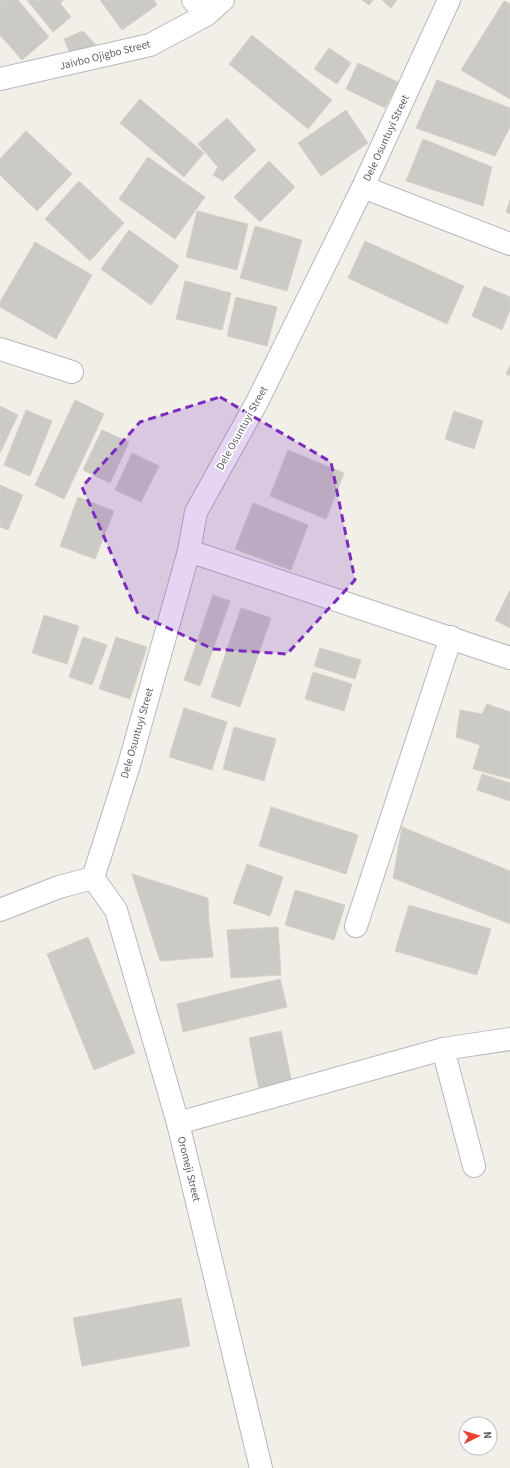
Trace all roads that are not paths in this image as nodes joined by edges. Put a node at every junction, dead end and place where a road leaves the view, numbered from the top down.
1 (222, 0) edge
2 (449, 0) edge
3 (199, 8) edge
4 (0, 79) edge
5 (363, 187) junction
6 (510, 244) edge
7 (0, 349) edge
8 (72, 372) dead end
9 (189, 550) junction
10 (451, 637) junction
11 (510, 658) edge
12 (93, 878) junction
13 (0, 910) edge
14 (356, 926) dead end
15 (510, 1039) edge
16 (443, 1049) junction
17 (178, 1123) junction
18 (474, 1166) dead end
19 (261, 1468) edge

1 - 3 street, Jaivbo Ojigbo Street
2 - 5 street, Dele Osuntuyi Street
3 - 4 street, Jaivbo Ojigbo Street
5 - 6 street
5 - 9 street, Dele Osuntuyi Street
7 - 8 street
9 - 10 street
9 - 12 street, Dele Osuntuyi Street
10 - 11 street
10 - 14 street
12 - 13 street
12 - 17 street, Oromeji Street
15 - 16 street
16 - 17 street
16 - 18 street
17 - 19 street, Oromeji Street

